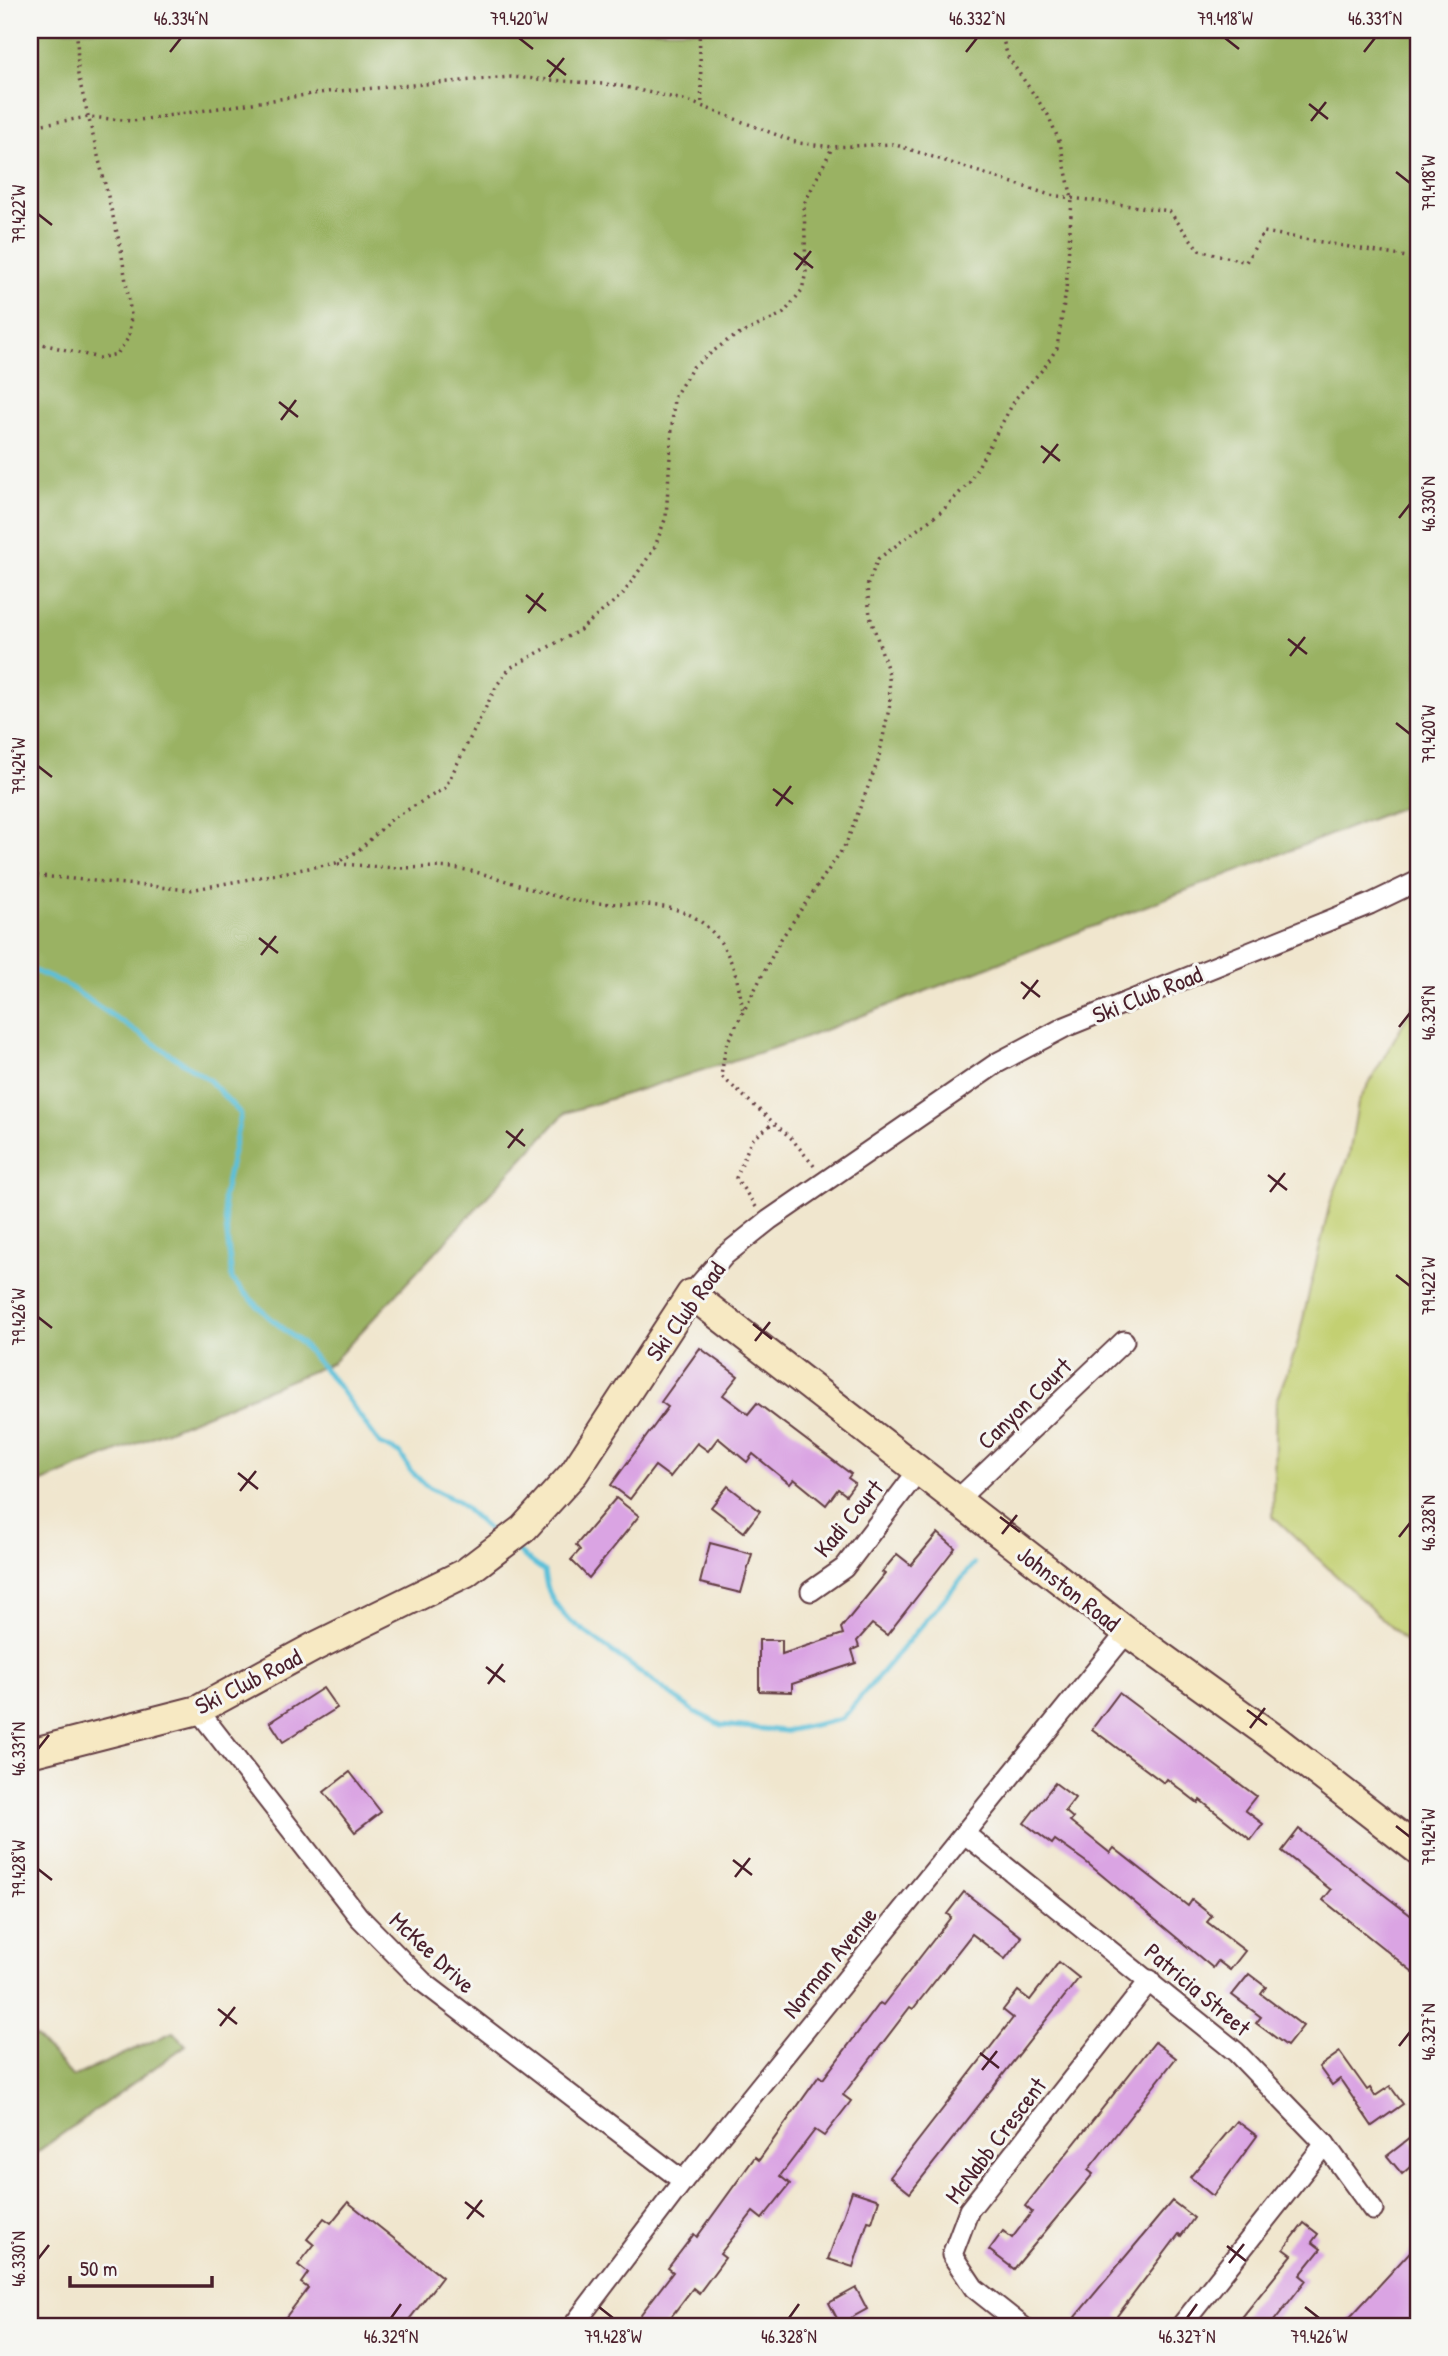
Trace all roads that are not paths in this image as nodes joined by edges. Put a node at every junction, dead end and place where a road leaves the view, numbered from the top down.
1 (1418, 881) edge
2 (691, 1294) junction
3 (1124, 1341) dead end
4 (918, 1471) junction
5 (957, 1500) junction
6 (811, 1591) dead end
7 (1126, 1632) junction
8 (198, 1710) junction
9 (30, 1753) edge
10 (965, 1834) junction
11 (1418, 1850) edge
12 (1150, 1980) junction
13 (1325, 2144) junction
14 (683, 2181) junction
15 (1373, 2210) dead end
16 (573, 2326) edge
17 (1022, 2326) edge
18 (1181, 2326) edge

1 - 2 street, Ski Club Road
2 - 4 street, Johnston Road
2 - 8 street, Ski Club Road
3 - 5 street, Canyon Court
4 - 5 street, Johnston Road
4 - 6 street, Kadi Court
5 - 7 street, Johnston Road
7 - 10 street, Norman Avenue
7 - 11 street, Johnston Road
8 - 9 street, Ski Club Road
8 - 14 street, McKee Drive
10 - 12 street, Patricia Street
10 - 14 street, Norman Avenue
12 - 13 street, Patricia Street
12 - 17 street, McNabb Crescent
13 - 15 street, Patricia Street
13 - 18 street
14 - 16 street, Norman Avenue

